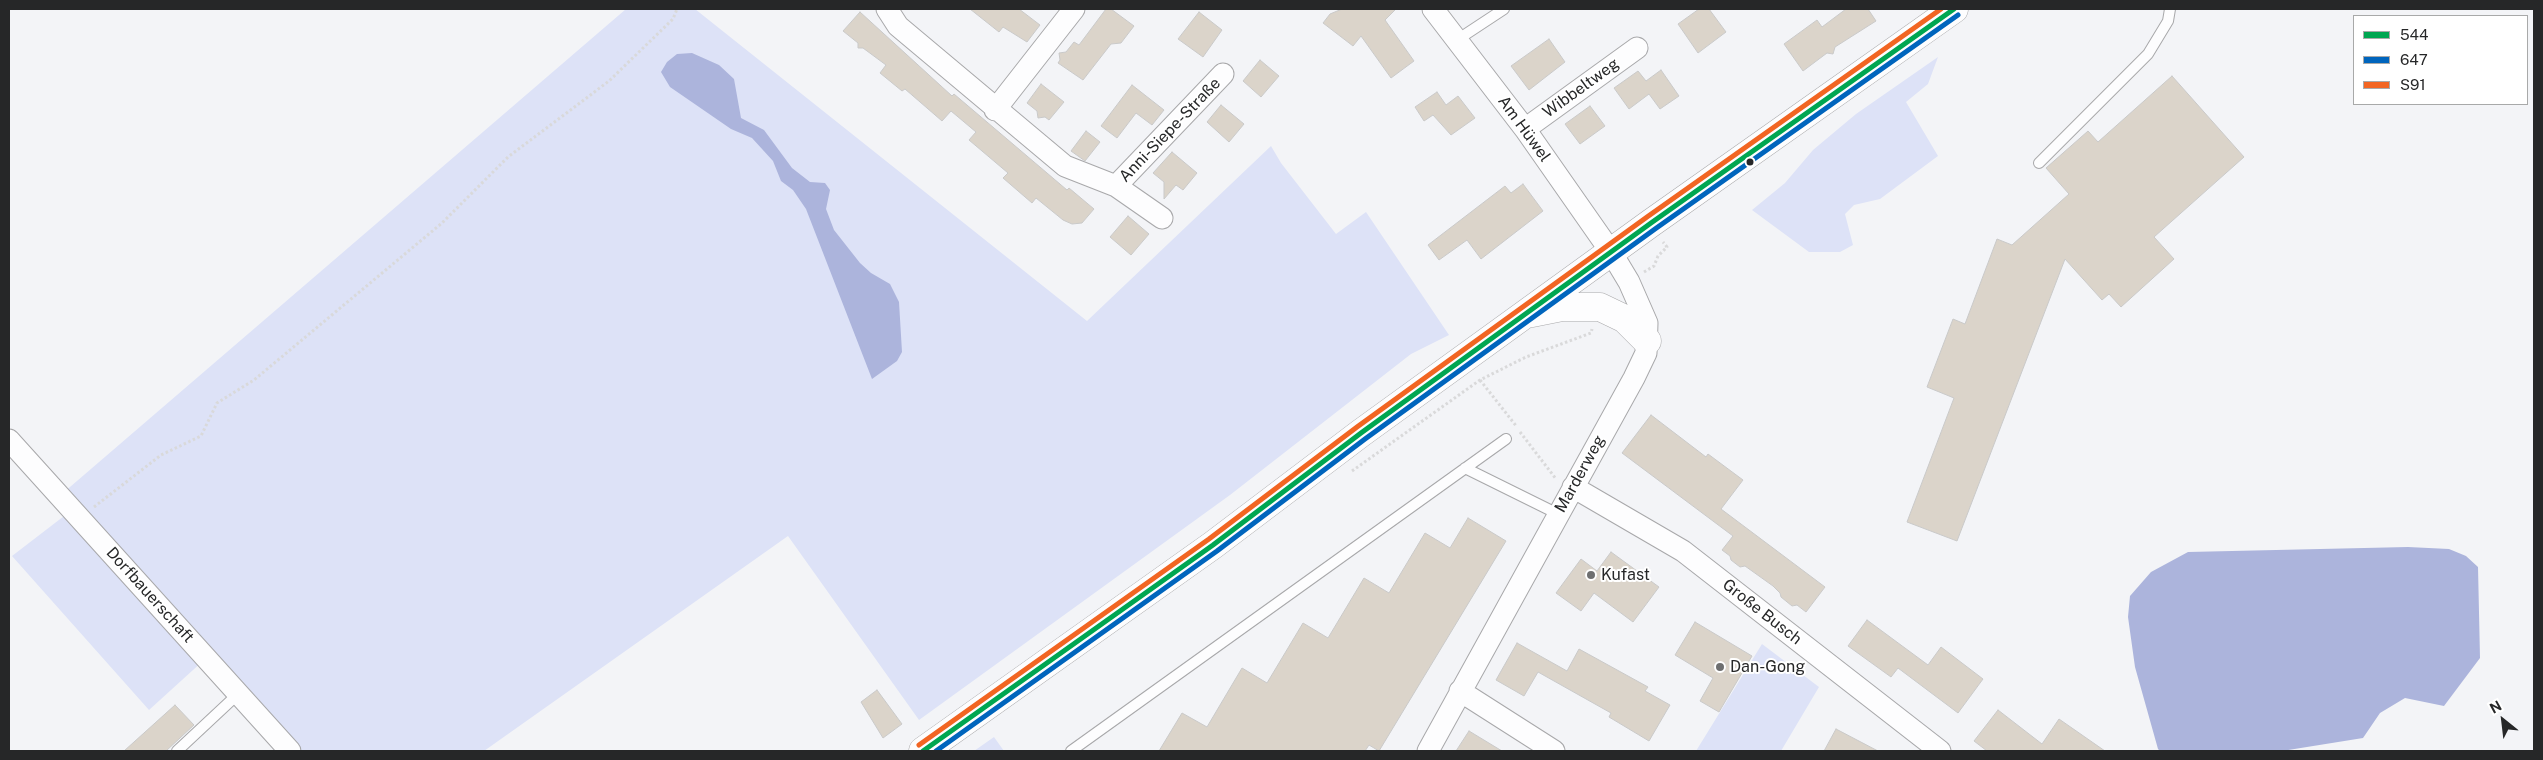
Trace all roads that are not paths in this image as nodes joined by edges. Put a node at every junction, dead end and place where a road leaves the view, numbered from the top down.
1 (887, 9) edge
2 (1074, 9) edge
3 (1433, 9) edge
4 (1504, 9) edge
5 (1954, 9) edge
6 (2170, 9) edge
7 (1457, 40) junction
8 (1637, 48) dead end
9 (1223, 74) dead end
10 (995, 110) junction
11 (1525, 129) junction
12 (2039, 164) dead end
13 (1116, 186) junction
14 (1162, 218) dead end
15 (1611, 252) junction
16 (1525, 314) junction
17 (1647, 341) junction
18 (1506, 439) dead end
19 (9, 440) edge
20 (1465, 468) junction
21 (1573, 487) junction
22 (1558, 514) junction
23 (1460, 691) junction
24 (238, 694) junction
25 (177, 751) edge
26 (290, 751) edge
27 (923, 751) edge
28 (1071, 751) edge
29 (1428, 751) edge
30 (1554, 751) edge
31 (1940, 751) edge

1 - 10 street, Anni-Siepe-Straße
2 - 10 street
3 - 7 street, Am Hüwel
4 - 7 lane
5 - 15 main road
6 - 12 lane
7 - 11 street, Am Hüwel
8 - 11 street, Wibbeltweg
9 - 13 street, Anni-Siepe-Straße
10 - 13 street, Anni-Siepe-Straße
11 - 15 street, Am Hüwel
13 - 14 street, Anni-Siepe-Straße
15 - 16 main road
15 - 17 street, Marderweg
16 - 17 main road
16 - 27 main road
17 - 21 street, Marderweg
18 - 20 lane
19 - 24 street, Dorfbauerschaft
20 - 22 lane
20 - 28 lane
21 - 22 street, Marderweg
21 - 31 street, Große Busch
22 - 23 street, Marderweg
23 - 29 street, Marderweg
23 - 30 street
24 - 25 lane
24 - 26 street, Dorfbauerschaft

